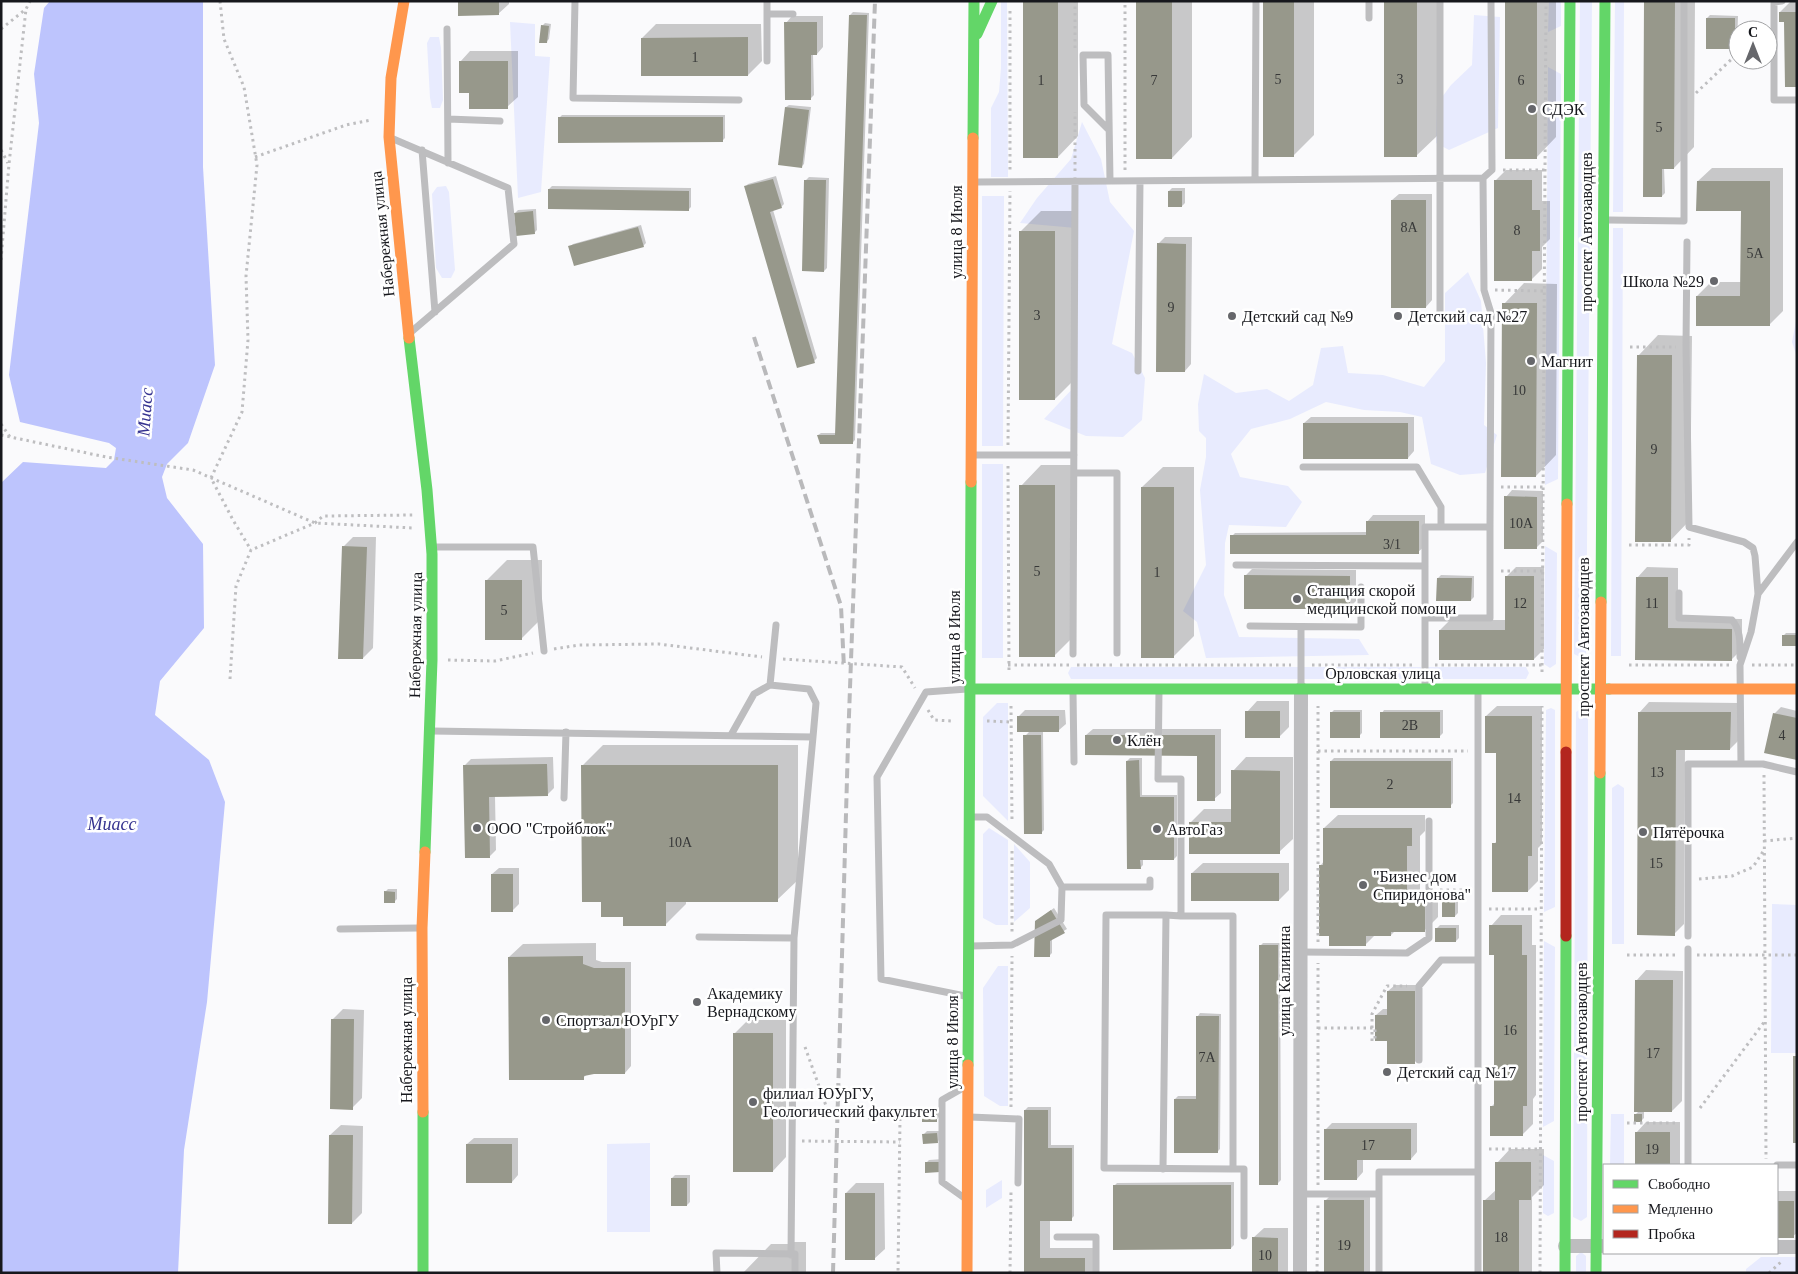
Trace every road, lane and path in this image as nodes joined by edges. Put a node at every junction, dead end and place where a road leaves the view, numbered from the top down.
1 (30, 1) edge
2 (220, 1) edge
3 (404, 1) edge
4 (575, 1) edge
5 (767, 1) edge
6 (974, 1) edge
7 (992, 1) edge
8 (1010, 1) edge
9 (1125, 1) edge
10 (1256, 1) edge
11 (1369, 1) edge
12 (1440, 1) edge
13 (1491, 1) edge
14 (1546, 1) edge
15 (1570, 1) edge
16 (1604, 1) edge
17 (1684, 1) edge
18 (1782, 1) edge
19 (26, 9) junction
20 (767, 14) junction
21 (794, 14) dead end
22 (1369, 18) dead end
23 (1, 28) edge
24 (447, 29) dead end
25 (973, 42) junction
26 (767, 61) dead end
27 (1728, 62) edge
28 (740, 100) dead end
29 (1797, 100) edge
30 (1684, 104) junction
31 (389, 116) junction
32 (448, 119) junction
33 (500, 121) dead end
34 (1109, 130) junction
35 (389, 137) junction
36 (1, 150) edge
37 (422, 150) junction
38 (256, 158) junction
39 (448, 163) junction
40 (9, 164) junction
41 (1492, 170) junction
42 (1545, 170) junction
43 (1440, 178) junction
44 (1483, 178) junction
45 (1255, 180) junction
46 (1075, 181) junction
47 (1110, 181) junction
48 (1125, 181) junction
49 (1140, 181) junction
50 (973, 182) junction
51 (1010, 182) junction
52 (1602, 220) junction
53 (1687, 242) dead end
54 (1, 260) edge
55 (1484, 290) junction
56 (1544, 291) junction
57 (435, 312) junction
58 (1440, 313) dead end
59 (408, 334) junction
60 (1630, 347) dead end
61 (1686, 347) junction
62 (1138, 371) dead end
63 (1, 424) edge
64 (1, 435) edge
65 (10, 437) junction
66 (971, 455) junction
67 (1008, 455) junction
68 (1074, 455) junction
69 (1303, 467) dead end
70 (1074, 473) junction
71 (210, 478) junction
72 (1490, 487) junction
73 (1543, 487) junction
74 (430, 514) junction
75 (315, 524) junction
76 (1441, 527) junction
77 (1490, 527) junction
78 (1689, 527) junction
79 (416, 529) dead end
80 (1797, 542) edge
81 (1629, 545) dead end
82 (432, 547) junction
83 (251, 550) junction
84 (1236, 565) dead end
85 (1425, 566) junction
86 (1490, 571) junction
87 (1542, 571) junction
88 (1361, 587) dead end
89 (1679, 593) dead end
90 (1758, 594) junction
91 (1425, 618) junction
92 (776, 625) dead end
93 (1250, 626) dead end
94 (1301, 627) junction
95 (544, 651) junction
96 (1117, 652) dead end
97 (1073, 654) dead end
98 (772, 658) junction
99 (432, 660) junction
100 (1008, 665) junction
101 (1301, 665) junction
102 (1425, 665) junction
103 (1542, 665) junction
104 (1629, 665) dead end
105 (1740, 665) junction
106 (1797, 665) edge
107 (230, 678) dead end
108 (770, 685) junction
109 (970, 689) junction
110 (1010, 689) junction
111 (1072, 689) junction
112 (1159, 689) junction
113 (1302, 689) junction
114 (1740, 689) junction
115 (1797, 689) edge
116 (1425, 690) junction
117 (1478, 690) junction
118 (1542, 690) junction
119 (1566, 690) junction
120 (1599, 690) junction
121 (922, 699) junction
122 (1318, 706) dead end
123 (429, 730) junction
124 (566, 732) junction
125 (731, 735) junction
126 (813, 737) junction
127 (1318, 751) junction
128 (1478, 751) junction
129 (1074, 762) dead end
130 (1741, 764) junction
131 (1764, 764) junction
132 (1797, 772) edge
133 (564, 798) dead end
134 (969, 817) junction
135 (1429, 821) dead end
136 (1797, 838) edge
137 (1764, 841) junction
138 (1764, 850) junction
139 (1150, 880) dead end
140 (1688, 880) junction
141 (1062, 887) junction
142 (1429, 890) junction
143 (1478, 890) junction
144 (1478, 909) junction
145 (1541, 909) junction
146 (1166, 915) junction
147 (1181, 916) junction
148 (422, 928) junction
149 (340, 929) dead end
150 (1688, 936) dead end
151 (699, 937) dead end
152 (794, 938) junction
153 (968, 946) junction
154 (1301, 952) junction
155 (1318, 952) junction
156 (1688, 952) junction
157 (1628, 955) dead end
158 (1765, 955) junction
159 (1797, 955) edge
160 (1478, 960) junction
161 (1419, 986) junction
162 (968, 997) junction
163 (1765, 1020) junction
164 (1318, 1028) junction
165 (1372, 1028) junction
166 (793, 1035) junction
167 (1374, 1041) dead end
168 (1419, 1060) dead end
169 (968, 1086) junction
170 (792, 1117) junction
171 (830, 1117) junction
172 (968, 1117) junction
173 (1627, 1123) dead end
174 (1688, 1123) junction
175 (792, 1141) junction
176 (900, 1142) junction
177 (1478, 1149) junction
178 (1541, 1149) junction
179 (1688, 1164) edge
180 (1766, 1164) edge
181 (1778, 1166) edge
182 (1797, 1166) edge
183 (1163, 1168) junction
184 (1233, 1169) junction
185 (1478, 1172) junction
186 (1018, 1183) dead end
187 (1300, 1194) junction
188 (1318, 1194) junction
189 (1379, 1194) junction
190 (967, 1199) junction
191 (1010, 1199) dead end
192 (1244, 1236) dead end
193 (1057, 1237) dead end
194 (1565, 1246) junction
195 (1600, 1246) edge
196 (1797, 1246) edge
197 (1778, 1247) edge
198 (790, 1255) junction
199 (423, 1273) edge
200 (717, 1273) edge
201 (795, 1273) edge
202 (898, 1273) edge
203 (966, 1273) edge
204 (1010, 1273) edge
205 (1096, 1273) edge
206 (1300, 1273) edge
207 (1318, 1273) edge
208 (1379, 1273) edge
209 (1478, 1273) edge
210 (1540, 1273) edge
211 (1566, 1273) edge
212 (1596, 1273) edge

1 - 19 path
2 - 38 path
3 - 31 main road, Набережная улица
4 - 28 lane
5 - 20 lane
6 - 25 main road, улица 8 Июля
7 - 25 main road
8 - 51 path
9 - 48 path
10 - 45 lane
11 - 22 lane
12 - 43 lane
13 - 41 lane
14 - 42 path
15 - 119 main road, проспект Автозаводцев
16 - 52 main road, проспект Автозаводцев
17 - 30 lane
18 - 29 lane
19 - 23 path
19 - 40 path
20 - 21 lane
20 - 26 lane
24 - 32 lane
25 - 50 main road, улица 8 Июля
27 - 30 path
30 - 52 lane
31 - 35 main road, Набережная улица
31 - 38 path
32 - 33 lane
32 - 39 lane
34 - 34 lane
34 - 47 lane
35 - 37 lane
35 - 59 main road, Набережная улица
36 - 40 path
37 - 39 lane
37 - 57 lane
38 - 71 path
39 - 57 lane
40 - 54 path
41 - 42 path
41 - 44 lane
42 - 56 path
43 - 44 lane
43 - 45 lane
43 - 58 lane
44 - 55 lane
45 - 49 lane
46 - 47 lane
46 - 51 lane
46 - 68 lane
47 - 48 lane
48 - 49 lane
49 - 62 lane
50 - 51 lane
50 - 66 main road, улица 8 Июля
51 - 67 path
52 - 120 main road, проспект Автозаводцев
53 - 61 lane
55 - 56 path
55 - 72 lane
56 - 73 path
57 - 59 lane
59 - 74 main road, Набережная улица
60 - 61 path
61 - 78 lane
63 - 65 path
64 - 65 path
65 - 71 path
66 - 67 lane
66 - 109 main road, улица 8 Июля
67 - 68 lane
67 - 100 path
68 - 70 lane
69 - 76 lane
70 - 96 lane
70 - 97 lane
71 - 75 path
71 - 83 path
72 - 73 path
72 - 77 lane
73 - 87 path
74 - 75 path
74 - 82 main road, Набережная улица
75 - 79 path
75 - 83 path
76 - 77 lane
76 - 85 lane
77 - 86 lane
78 - 81 path
78 - 90 lane
80 - 90 lane
82 - 95 lane
82 - 99 main road, Набережная улица
83 - 107 path
84 - 85 lane
85 - 91 lane
86 - 87 path
86 - 91 lane
87 - 103 path
88 - 94 lane
89 - 105 lane
90 - 105 lane
91 - 102 lane
92 - 98 lane
93 - 94 lane
94 - 101 lane
95 - 98 path
95 - 99 path
98 - 108 lane
98 - 121 path
99 - 123 main road, Набережная улица
100 - 101 path
100 - 110 path
101 - 102 path
101 - 113 lane
102 - 103 path
102 - 116 lane
103 - 118 path
104 - 105 path
105 - 106 path
105 - 114 lane
108 - 125 lane
108 - 126 lane
109 - 110 main road, Орловская улица
109 - 121 lane
109 - 134 main road, улица 8 Июля
110 - 111 main road, Орловская улица
111 - 112 main road, Орловская улица
111 - 129 lane
112 - 113 main road, Орловская улица
112 - 147 lane
113 - 116 main road, Орловская улица
113 - 154 street, улица Калинина
114 - 115 main road, Орловская улица
114 - 120 main road, Орловская улица
114 - 130 lane
116 - 117 main road, Орловская улица
117 - 118 main road, Орловская улица
117 - 128 lane
118 - 119 main road, Орловская улица
118 - 145 path
119 - 120 main road, Орловская улица
119 - 194 main road, проспект Автозаводцев
120 - 195 main road, проспект Автозаводцев
121 - 162 lane
122 - 127 path
123 - 124 lane
123 - 148 main road, Набережная улица
124 - 125 lane
124 - 133 lane
125 - 126 lane
126 - 152 lane
127 - 128 path
127 - 155 path
128 - 143 lane
130 - 131 lane
130 - 140 lane
131 - 132 lane
131 - 137 path
134 - 141 lane
134 - 153 main road, улица 8 Июля
135 - 142 lane
136 - 137 path
137 - 138 path
138 - 140 path
138 - 158 path
139 - 141 lane
140 - 150 lane
141 - 153 lane
142 - 143 path
142 - 155 lane
143 - 144 lane
144 - 145 path
144 - 160 lane
145 - 178 path
146 - 147 lane
146 - 183 lane
146 - 183 lane
147 - 184 lane
148 - 149 lane
148 - 199 main road, Набережная улица
151 - 152 lane
152 - 166 lane
153 - 162 main road, улица 8 Июля
154 - 155 lane
154 - 187 street, улица Калинина
155 - 164 path
156 - 157 path
156 - 158 path
156 - 174 lane
158 - 159 path
158 - 163 path
160 - 161 lane
160 - 177 lane
161 - 165 path
161 - 168 lane
162 - 169 main road, улица 8 Июля
163 - 174 path
163 - 180 path
164 - 165 path
164 - 188 path
165 - 167 path
166 - 170 lane
166 - 171 path
169 - 172 main road, улица 8 Июля
169 - 190 lane
170 - 171 path
170 - 175 lane
171 - 176 path
172 - 186 lane
172 - 190 main road, улица 8 Июля
173 - 174 path
174 - 179 lane
175 - 176 path
175 - 198 lane
176 - 202 path
177 - 178 path
177 - 185 lane
178 - 210 path
181 - 182 lane
183 - 184 lane
184 - 192 lane
185 - 189 lane
185 - 209 lane
187 - 188 lane
187 - 206 street, улица Калинина
188 - 189 lane
188 - 207 path
189 - 208 lane
190 - 203 main road, улица 8 Июля
191 - 204 path
193 - 205 lane
194 - 195 street
194 - 211 main road, проспект Автозаводцев
195 - 212 main road, проспект Автозаводцев
196 - 197 street
198 - 200 lane
198 - 201 lane

